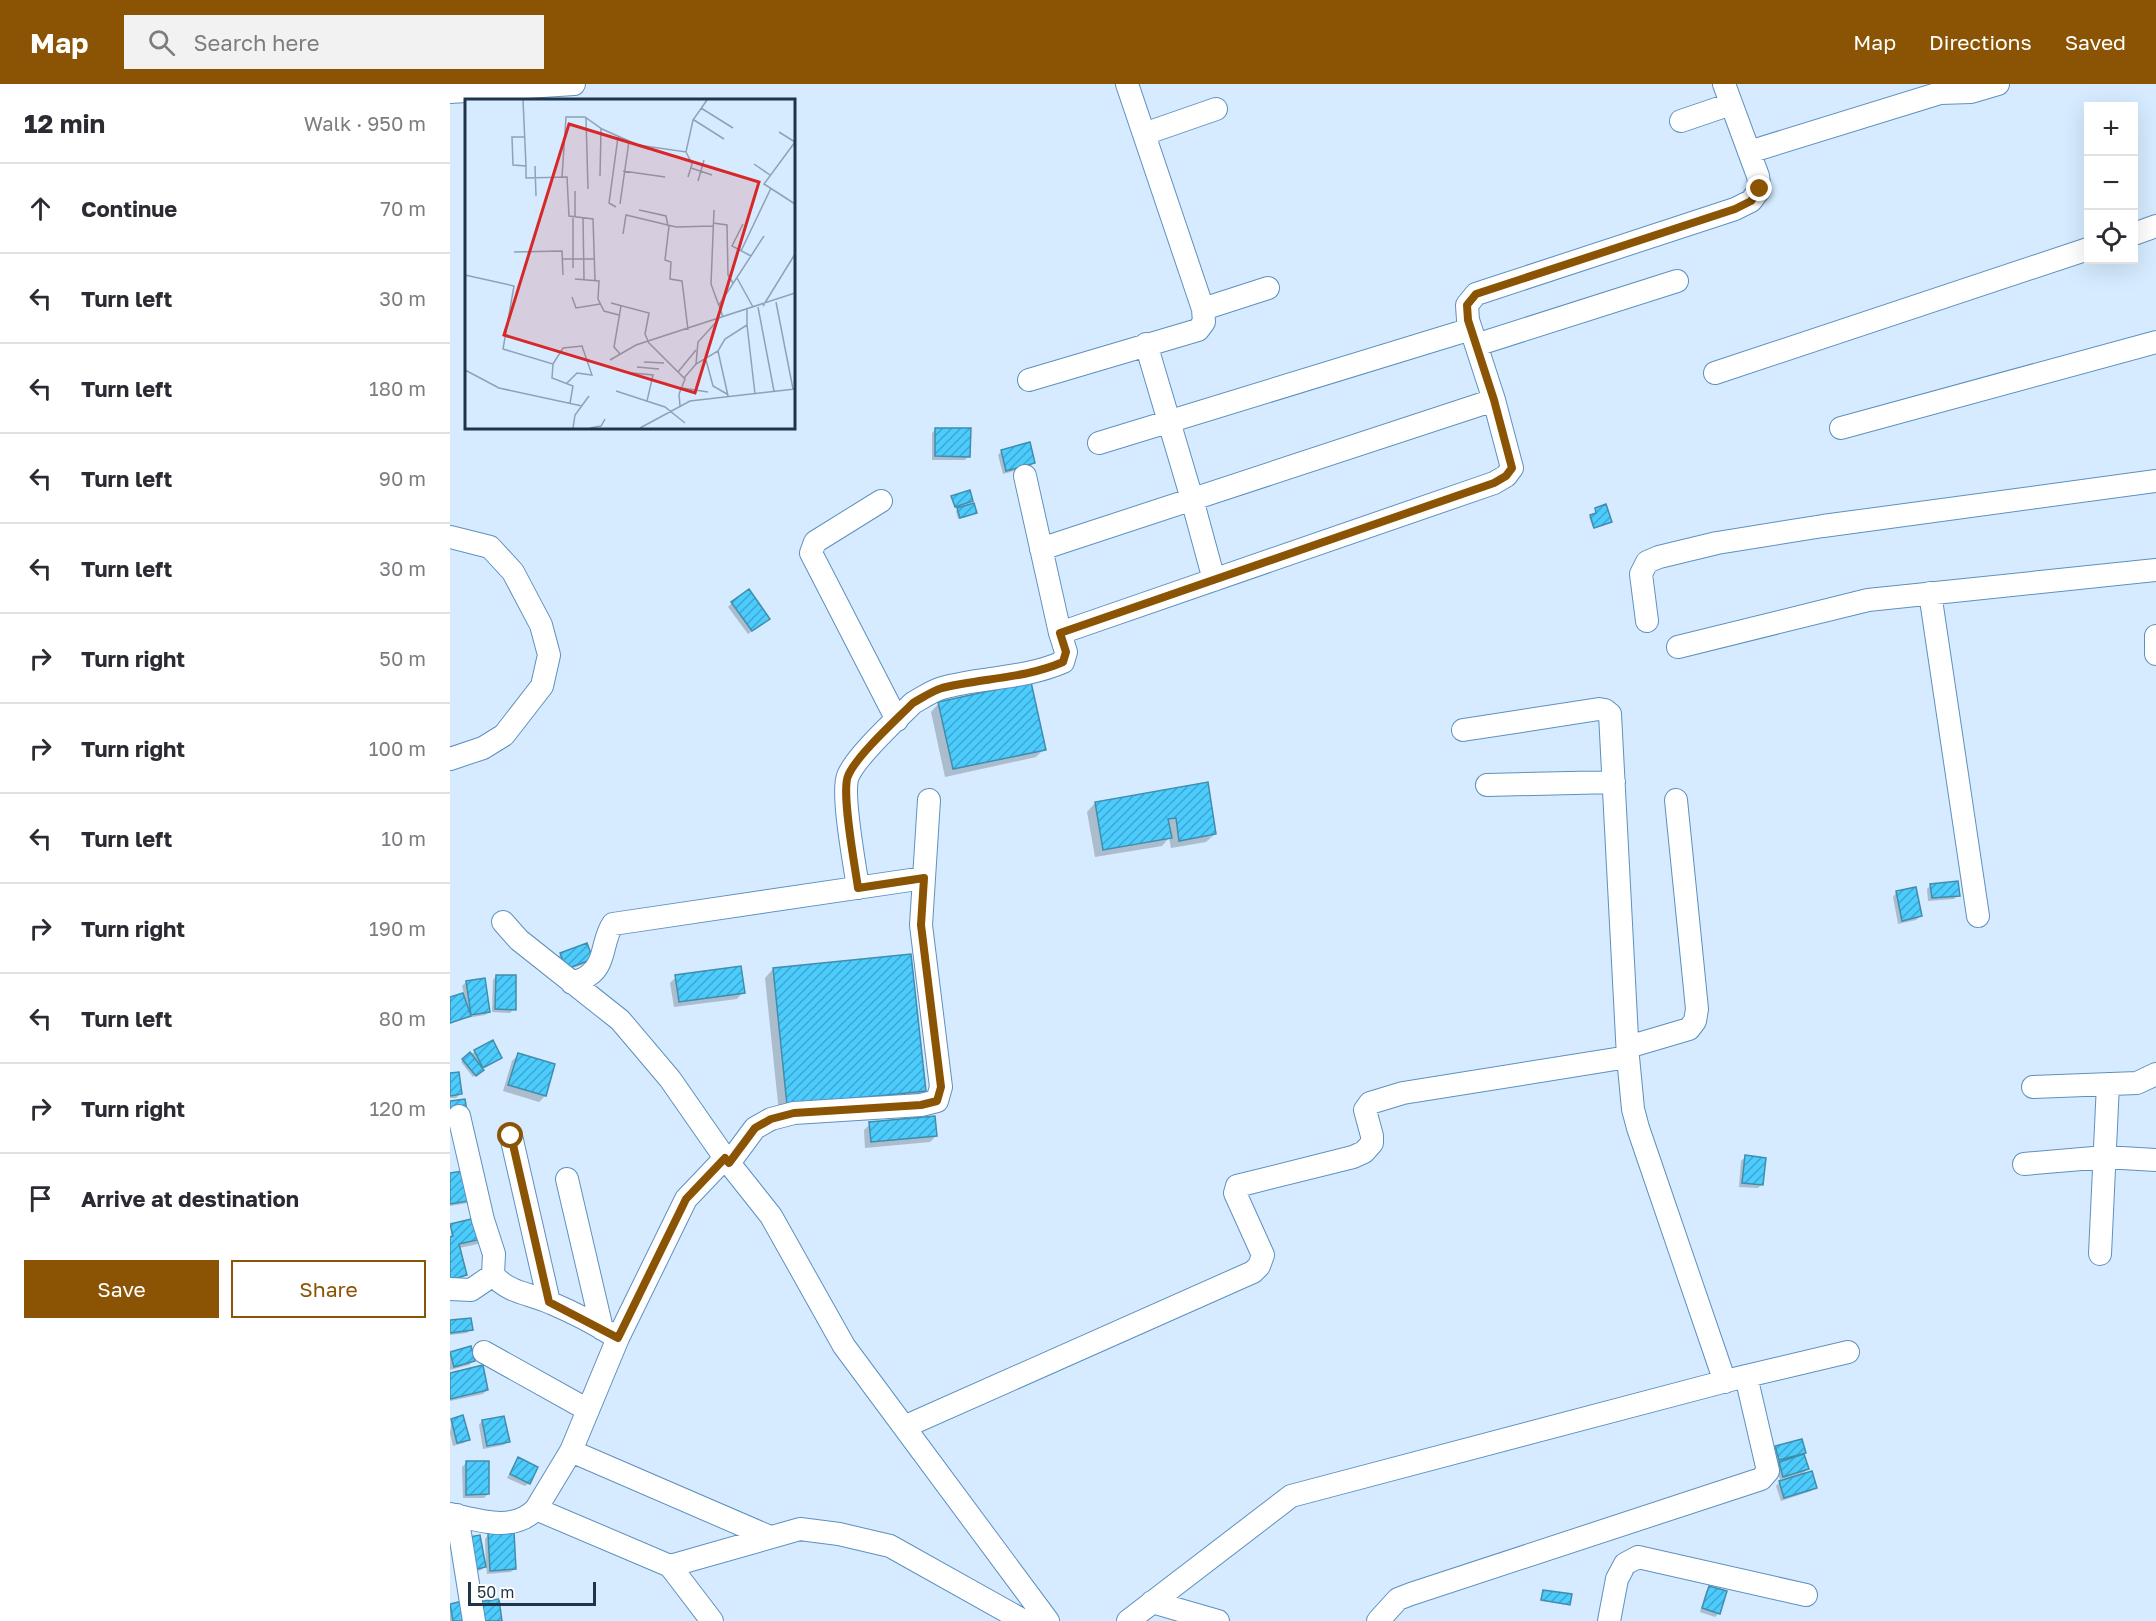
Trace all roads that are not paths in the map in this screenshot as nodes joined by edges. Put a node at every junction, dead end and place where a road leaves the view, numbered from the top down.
1 (574, 84) edge
2 (1127, 84) edge
3 (1998, 84) edge
4 (450, 92) edge
5 (1728, 94) edge
6 (1216, 109) dead end
7 (1681, 121) dead end
8 (1144, 134) junction
9 (1749, 152) junction
10 (2156, 226) edge
11 (2138, 232) edge
12 (2084, 250) edge
13 (1677, 281) dead end
14 (1268, 288) dead end
15 (1203, 309) junction
16 (1473, 337) junction
17 (2156, 342) edge
18 (1146, 345) junction
19 (1714, 373) dead end
20 (1029, 381) dead end
21 (1494, 400) junction
22 (1170, 421) junction
23 (1841, 428) dead end
24 (1098, 443) dead end
25 (1025, 476) dead end
26 (2156, 481) edge
27 (1192, 499) junction
28 (881, 501) dead end
29 (450, 537) edge
30 (1041, 549) junction
31 (2156, 570) edge
32 (1214, 580) junction
33 (1930, 593) junction
34 (1647, 621) dead end
35 (1060, 633) junction
36 (2156, 636) edge
37 (1678, 647) dead end
38 (2156, 654) edge
39 (897, 720) junction
40 (1463, 730) dead end
41 (450, 759) edge
42 (1614, 782) junction
43 (1487, 785) dead end
44 (929, 800) dead end
45 (1676, 800) dead end
46 (924, 878) junction
47 (858, 888) junction
48 (1978, 916) dead end
49 (503, 922) dead end
50 (572, 983) junction
51 (1628, 1052) junction
52 (2156, 1074) edge
53 (2108, 1084) junction
54 (2033, 1087) dead end
55 (459, 1116) dead end
56 (511, 1136) dead end
57 (2105, 1157) junction
58 (727, 1160) junction
59 (2156, 1160) edge
60 (2024, 1164) dead end
61 (567, 1179) dead end
62 (2100, 1254) dead end
63 (493, 1275) junction
64 (450, 1289) edge
65 (549, 1302) junction
66 (610, 1334) junction
67 (484, 1352) dead end
68 (1848, 1352) dead end
69 (1735, 1379) junction
70 (588, 1410) junction
71 (904, 1427) junction
72 (572, 1451) junction
73 (536, 1509) junction
74 (454, 1514) edge
75 (770, 1537) junction
76 (670, 1566) junction
77 (1806, 1595) dead end
78 (1152, 1602) junction
79 (474, 1621) edge
80 (712, 1621) edge
81 (1024, 1621) edge
82 (1048, 1621) edge
83 (1128, 1621) edge
84 (1218, 1621) edge
85 (1378, 1621) edge
86 (1609, 1621) edge

1 - 4 street
2 - 8 street
3 - 9 street
5 - 7 street
5 - 9 street
6 - 8 street
8 - 15 street
9 - 16 street
10 - 11 street
12 - 19 street
13 - 16 street
14 - 15 street
15 - 18 street
16 - 21 street
16 - 22 street
17 - 23 street
18 - 20 street
18 - 22 street
21 - 27 street
21 - 32 street
22 - 24 street
22 - 27 street
25 - 30 street
26 - 34 street
27 - 30 street
27 - 32 street
28 - 39 street
29 - 41 street
30 - 35 street
31 - 33 street
32 - 35 street
33 - 37 street
33 - 48 street
35 - 39 street
36 - 38 street
39 - 47 street
40 - 42 street
42 - 43 street
42 - 51 street
44 - 46 street
45 - 51 street
46 - 47 street
46 - 58 street
47 - 50 street
49 - 50 street
50 - 58 street
51 - 69 street
51 - 71 street
52 - 53 street
53 - 54 street
53 - 57 street
55 - 63 street
56 - 65 street
57 - 59 street
57 - 60 street
57 - 62 street
58 - 66 street
58 - 71 street
61 - 66 street
63 - 64 street
63 - 65 street
65 - 66 street
66 - 70 street
67 - 70 street
68 - 69 street
69 - 78 street
69 - 85 street
70 - 72 street
71 - 82 street
72 - 73 street
72 - 75 street
73 - 74 street
73 - 76 street
74 - 79 street
75 - 76 street
75 - 81 street
76 - 80 street
77 - 86 street
78 - 83 street
78 - 84 street

